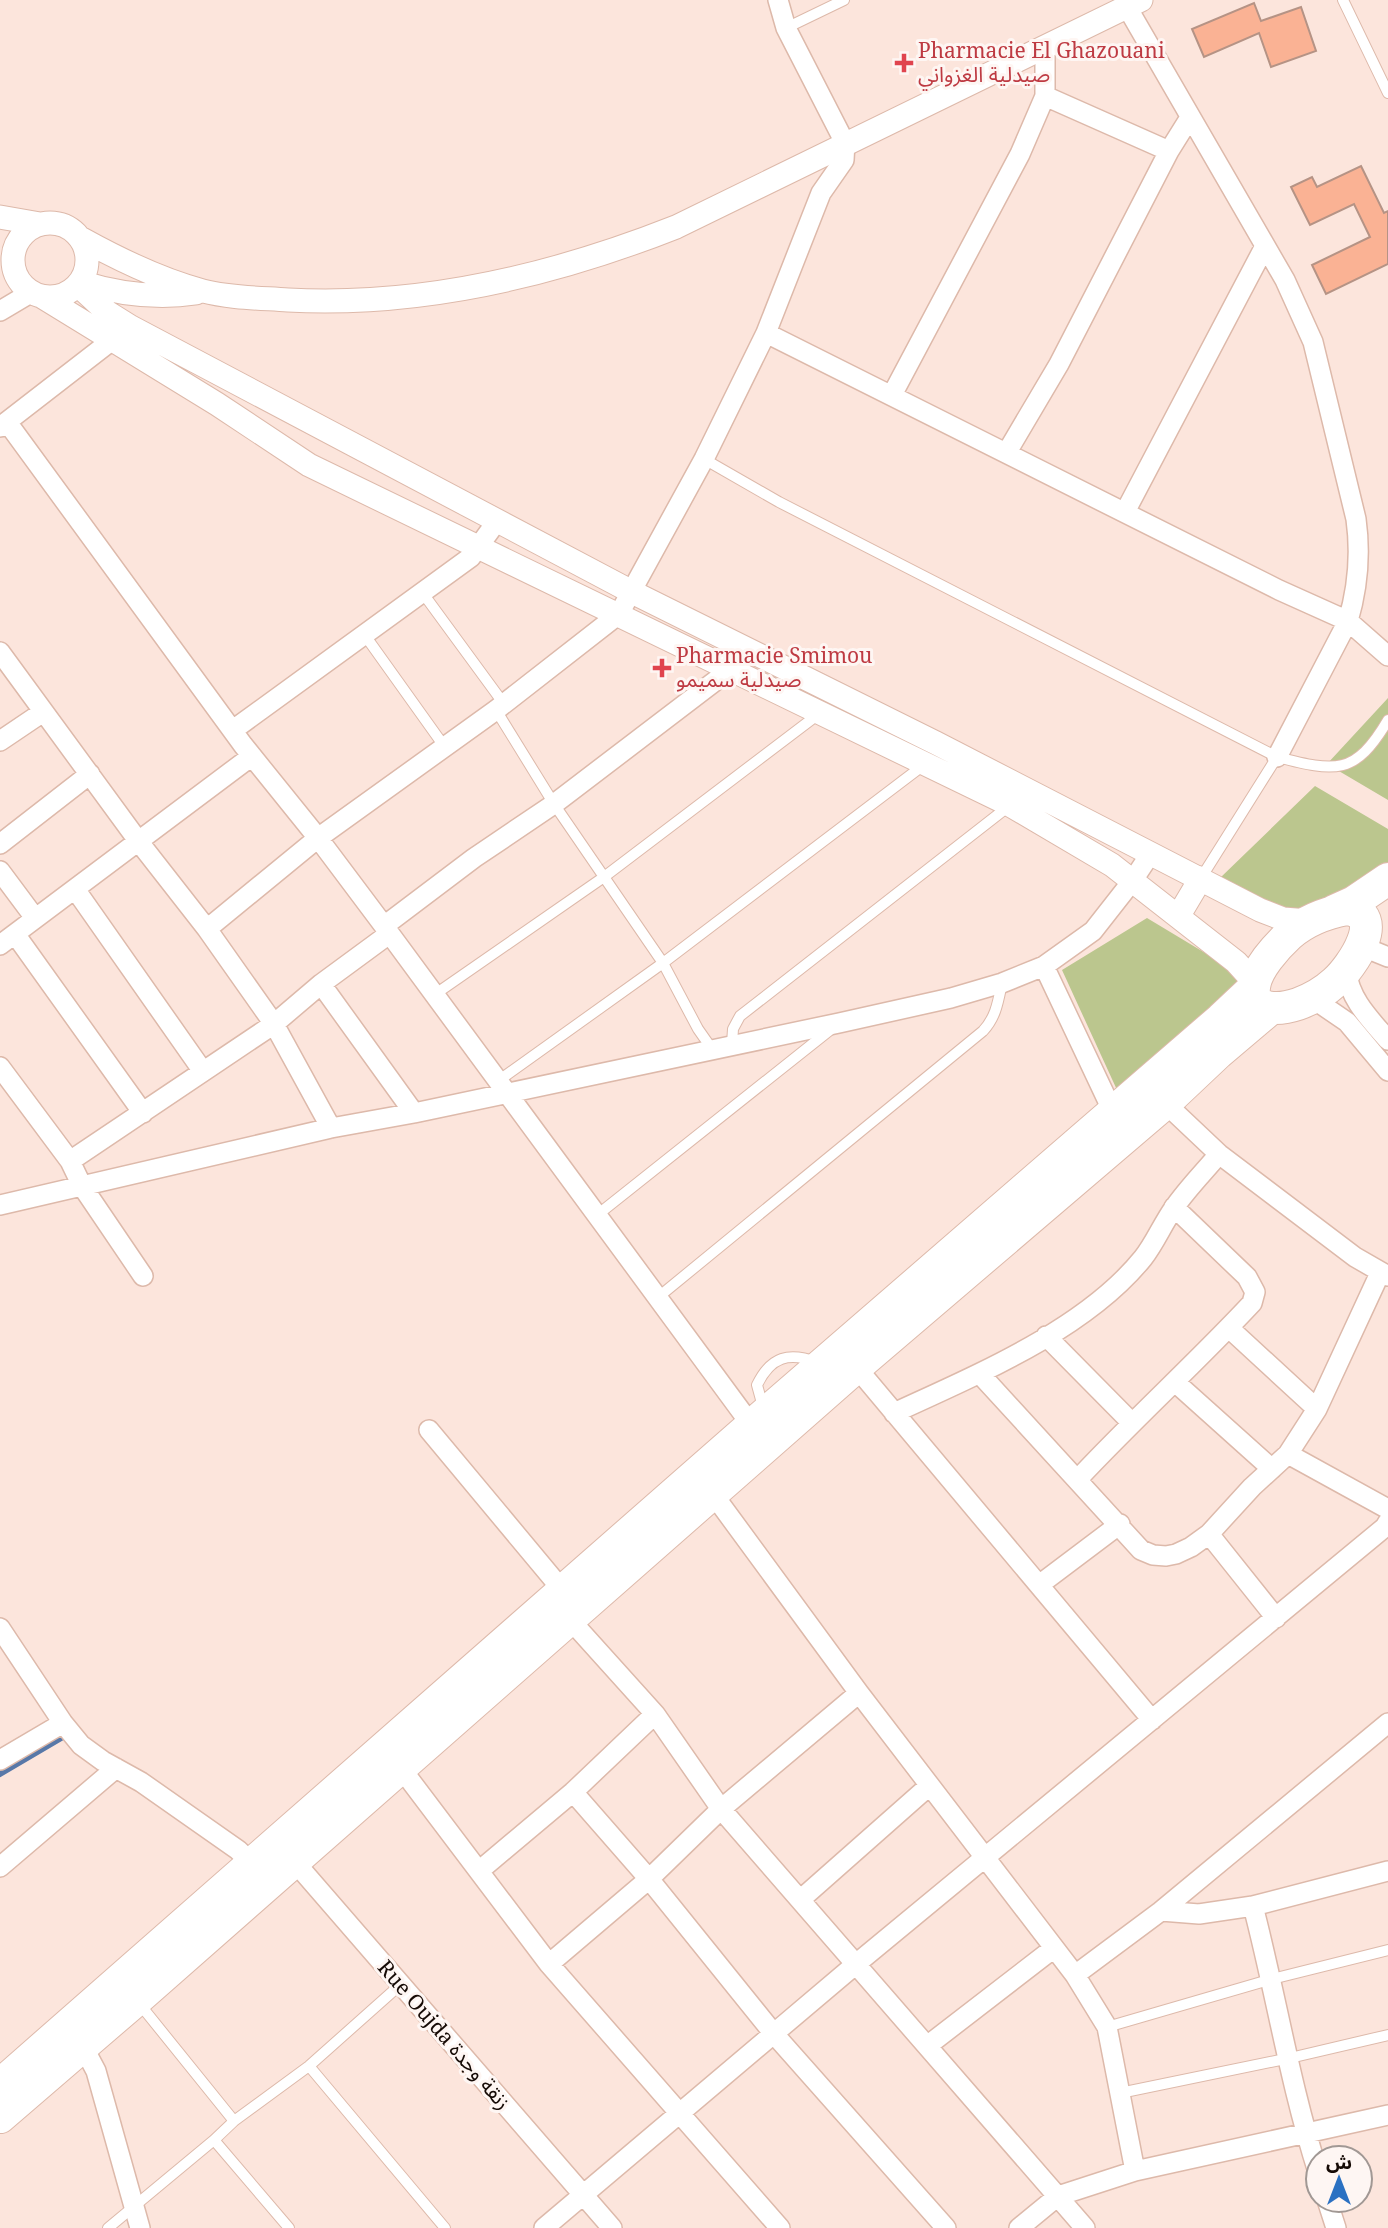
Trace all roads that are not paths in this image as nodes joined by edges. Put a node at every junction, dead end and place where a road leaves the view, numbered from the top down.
1 (778, 0) edge
2 (844, 0) edge
3 (1343, 0) edge
4 (1134, 4) edge
5 (786, 28) junction
6 (1045, 46) junction
7 (1388, 93) edge
8 (1045, 96) junction
9 (1189, 119) junction
10 (845, 143) junction
11 (1169, 151) junction
12 (0, 217) edge
13 (40, 224) junction
14 (82, 240) junction
15 (1265, 246) junction
16 (7, 265) edge
17 (79, 283) junction
18 (206, 292) junction
19 (36, 294) junction
20 (112, 302) junction
21 (0, 310) edge
22 (766, 333) junction
23 (111, 341) junction
24 (892, 396) junction
25 (3, 425) edge
26 (1007, 452) junction
27 (704, 459) junction
28 (1125, 512) junction
29 (497, 521) junction
30 (480, 547) junction
31 (422, 592) junction
32 (632, 592) junction
33 (619, 614) junction
34 (1348, 621) junction
35 (364, 634) junction
36 (745, 647) junction
37 (0, 652) edge
38 (1388, 656) edge
39 (731, 669) junction
40 (500, 707) junction
41 (43, 712) junction
42 (820, 712) junction
43 (1388, 720) edge
44 (233, 730) junction
45 (0, 741) edge
46 (936, 743) junction
47 (444, 746) junction
48 (252, 756) junction
49 (1277, 757) junction
50 (925, 764) junction
51 (90, 774) junction
52 (554, 804) junction
53 (1010, 805) junction
54 (318, 838) junction
55 (139, 842) junction
56 (0, 844) edge
57 (1151, 853) junction
58 (0, 871) edge
59 (604, 877) junction
60 (1201, 878) junction
61 (1388, 879) edge
62 (1133, 880) junction
63 (75, 889) junction
64 (1388, 910) edge
65 (1179, 915) junction
66 (1321, 916) junction
67 (35, 918) junction
68 (207, 929) junction
69 (386, 930) junction
70 (7, 939) edge
71 (1366, 952) edge
72 (663, 963) junction
73 (1044, 966) junction
74 (1002, 983) junction
75 (321, 984) junction
76 (1260, 993) junction
77 (433, 995) junction
78 (1312, 998) junction
79 (839, 1023) junction
80 (274, 1024) junction
81 (1388, 1040) edge
82 (732, 1044) junction
83 (712, 1049) junction
84 (0, 1067) edge
85 (202, 1070) junction
86 (1388, 1071) edge
87 (503, 1087) junction
88 (1165, 1103) junction
89 (1113, 1112) junction
90 (143, 1113) junction
91 (414, 1113) junction
92 (331, 1128) junction
93 (1219, 1154) junction
94 (70, 1161) junction
95 (82, 1186) junction
96 (0, 1205) edge
97 (1174, 1207) junction
98 (596, 1216) junction
99 (1384, 1275) edge
100 (143, 1276) dead end
101 (656, 1299) junction
102 (1229, 1328) junction
103 (1046, 1336) junction
104 (840, 1361) junction
105 (980, 1374) junction
106 (1175, 1382) junction
107 (1317, 1409) junction
108 (894, 1413) junction
109 (1132, 1422) junction
110 (761, 1429) junction
111 (429, 1430) dead end
112 (1288, 1454) junction
113 (1272, 1469) junction
114 (1078, 1479) junction
115 (713, 1494) junction
116 (1387, 1522) edge
117 (1120, 1524) junction
118 (1209, 1534) junction
119 (1038, 1585) junction
120 (563, 1604) junction
121 (1276, 1618) junction
122 (0, 1628) edge
123 (859, 1693) junction
124 (655, 1714) junction
125 (1152, 1720) junction
126 (1388, 1723) edge
127 (63, 1724) junction
128 (393, 1757) junction
129 (0, 1760) edge
130 (116, 1768) junction
131 (929, 1786) junction
132 (573, 1791) junction
133 (721, 1810) junction
134 (286, 1852) junction
135 (984, 1858) junction
136 (0, 1867) edge
137 (479, 1871) junction
138 (1388, 1871) edge
139 (262, 1873) junction
140 (649, 1879) junction
141 (800, 1900) junction
142 (1253, 1906) junction
143 (1161, 1911) junction
144 (1054, 1948) junction
145 (1388, 1950) edge
146 (549, 1964) junction
147 (856, 1964) junction
148 (1075, 1975) junction
149 (1272, 1979) junction
150 (400, 1985) junction
151 (136, 2000) junction
152 (1107, 2027) junction
153 (774, 2034) junction
154 (77, 2035) junction
155 (1388, 2035) edge
156 (927, 2046) junction
157 (1290, 2058) junction
158 (309, 2066) junction
159 (0, 2085) edge
160 (1120, 2093) junction
161 (680, 2113) junction
162 (1388, 2115) edge
163 (0, 2117) edge
164 (234, 2122) junction
165 (1306, 2133) junction
166 (214, 2140) junction
167 (1309, 2144) edge
168 (1135, 2171) junction
169 (584, 2194) junction
170 (1058, 2196) junction
171 (134, 2207) junction
172 (108, 2228) edge
173 (140, 2228) edge
174 (289, 2228) edge
175 (445, 2228) edge
176 (544, 2228) edge
177 (612, 2228) edge
178 (780, 2228) edge
179 (946, 2228) edge
180 (1019, 2228) edge
181 (1085, 2228) edge

1 - 5 street
2 - 5 lane
3 - 7 lane
4 - 6 street
4 - 9 street
5 - 10 street
6 - 8 street
6 - 10 street
8 - 11 street
8 - 24 street
9 - 11 street
9 - 15 street
10 - 18 street
10 - 22 street
11 - 26 street
12 - 13 street
13 - 14 street
13 - 16 street
14 - 17 street
14 - 18 street
15 - 28 street
15 - 34 street
16 - 19 street
17 - 19 street
17 - 20 street
18 - 20 street
19 - 21 street
19 - 23 street
20 - 29 street
22 - 24 street
22 - 27 street
23 - 25 street
23 - 30 street
24 - 26 street
25 - 44 street
26 - 28 street
27 - 32 street
27 - 49 lane
28 - 34 street
29 - 30 street
29 - 32 street
30 - 31 street
30 - 33 street
31 - 35 street
31 - 40 lane
32 - 33 street
32 - 36 street
33 - 39 street
33 - 40 street
34 - 38 street
34 - 49 street
35 - 44 street
35 - 47 lane
36 - 39 street
36 - 46 street
37 - 41 street
39 - 42 street
39 - 52 street
40 - 47 street
40 - 52 lane
41 - 45 street
41 - 51 street
42 - 50 street
42 - 59 lane
43 - 49 lane
44 - 48 street
46 - 50 street
46 - 57 street
47 - 54 street
48 - 54 street
48 - 55 street
49 - 60 lane
50 - 53 street
50 - 72 lane
51 - 55 street
51 - 56 street
52 - 59 lane
52 - 69 street
53 - 62 street
53 - 82 lane
54 - 68 street
54 - 69 street
55 - 63 street
55 - 68 street
57 - 60 street
57 - 62 street
58 - 67 street
59 - 72 lane
59 - 77 lane
60 - 65 street
60 - 66 street
61 - 66 highway
62 - 65 street
62 - 73 street
63 - 67 street
63 - 85 street
64 - 71 highway
65 - 76 street
66 - 71 highway
66 - 76 highway
67 - 70 street
68 - 80 street
69 - 75 street
69 - 77 street
70 - 90 street
71 - 78 highway
71 - 81 street
72 - 83 lane
72 - 87 lane
73 - 74 street
73 - 89 street
74 - 79 street
74 - 101 lane
75 - 80 street
75 - 91 street
76 - 78 highway
76 - 88 highway
76 - 89 highway
77 - 87 street
78 - 86 street
79 - 82 street
79 - 98 lane
80 - 85 street
80 - 92 street
82 - 83 street
83 - 87 street
84 - 94 street
85 - 90 street
87 - 91 street
87 - 98 street
88 - 93 street
88 - 104 highway
89 - 104 highway
90 - 94 street
91 - 92 street
92 - 95 street
93 - 97 street
93 - 99 street
94 - 95 street
95 - 96 street
95 - 100 street
97 - 102 street
97 - 103 street
98 - 101 street
99 - 107 street
101 - 110 street
102 - 106 street
102 - 107 street
103 - 105 street
103 - 109 street
104 - 108 street
104 - 110 highway
105 - 108 street
105 - 114 street
106 - 109 street
106 - 113 street
107 - 112 street
108 - 119 street
109 - 114 street
110 - 115 highway
110 - 120 highway
111 - 120 street
112 - 113 street
112 - 116 street
113 - 118 street
114 - 117 street
115 - 120 highway
115 - 123 street
116 - 121 street
117 - 118 street
117 - 119 street
118 - 121 street
119 - 125 street
120 - 124 street
120 - 128 highway
121 - 125 street
122 - 127 street
123 - 131 street
123 - 133 street
124 - 132 street
124 - 133 street
125 - 135 street
126 - 143 street
127 - 129 street
127 - 130 street
128 - 134 highway
128 - 137 street
130 - 136 street
130 - 139 street
131 - 135 street
131 - 141 street
132 - 137 street
132 - 140 street
133 - 140 street
133 - 141 street
134 - 139 highway
134 - 150 street, Rue Oujda زنقة وجدة
135 - 144 street
135 - 147 street
137 - 146 street
138 - 142 street
139 - 151 highway
139 - 154 highway
140 - 146 street
140 - 153 street
141 - 147 street
142 - 143 street
142 - 149 street
143 - 148 street
144 - 148 street
144 - 156 street
145 - 149 lane
146 - 161 street
147 - 153 street
147 - 156 street
148 - 152 street
149 - 152 lane
149 - 157 street
150 - 158 lane
150 - 169 street, Rue Oujda زنقة وجدة
151 - 154 highway
151 - 164 lane
152 - 160 street
153 - 161 street
153 - 179 street
154 - 159 highway
154 - 163 highway
154 - 171 street
155 - 157 lane
156 - 170 street
157 - 160 lane
157 - 165 street
158 - 164 lane
158 - 175 lane
160 - 168 street
161 - 169 street
161 - 178 street
162 - 165 street
164 - 166 lane
165 - 167 street
165 - 168 street
166 - 171 lane
166 - 174 lane
168 - 170 street
169 - 176 street
169 - 177 street, Rue Oujda زنقة وجدة
170 - 180 street
170 - 181 street
171 - 172 lane
171 - 173 street

